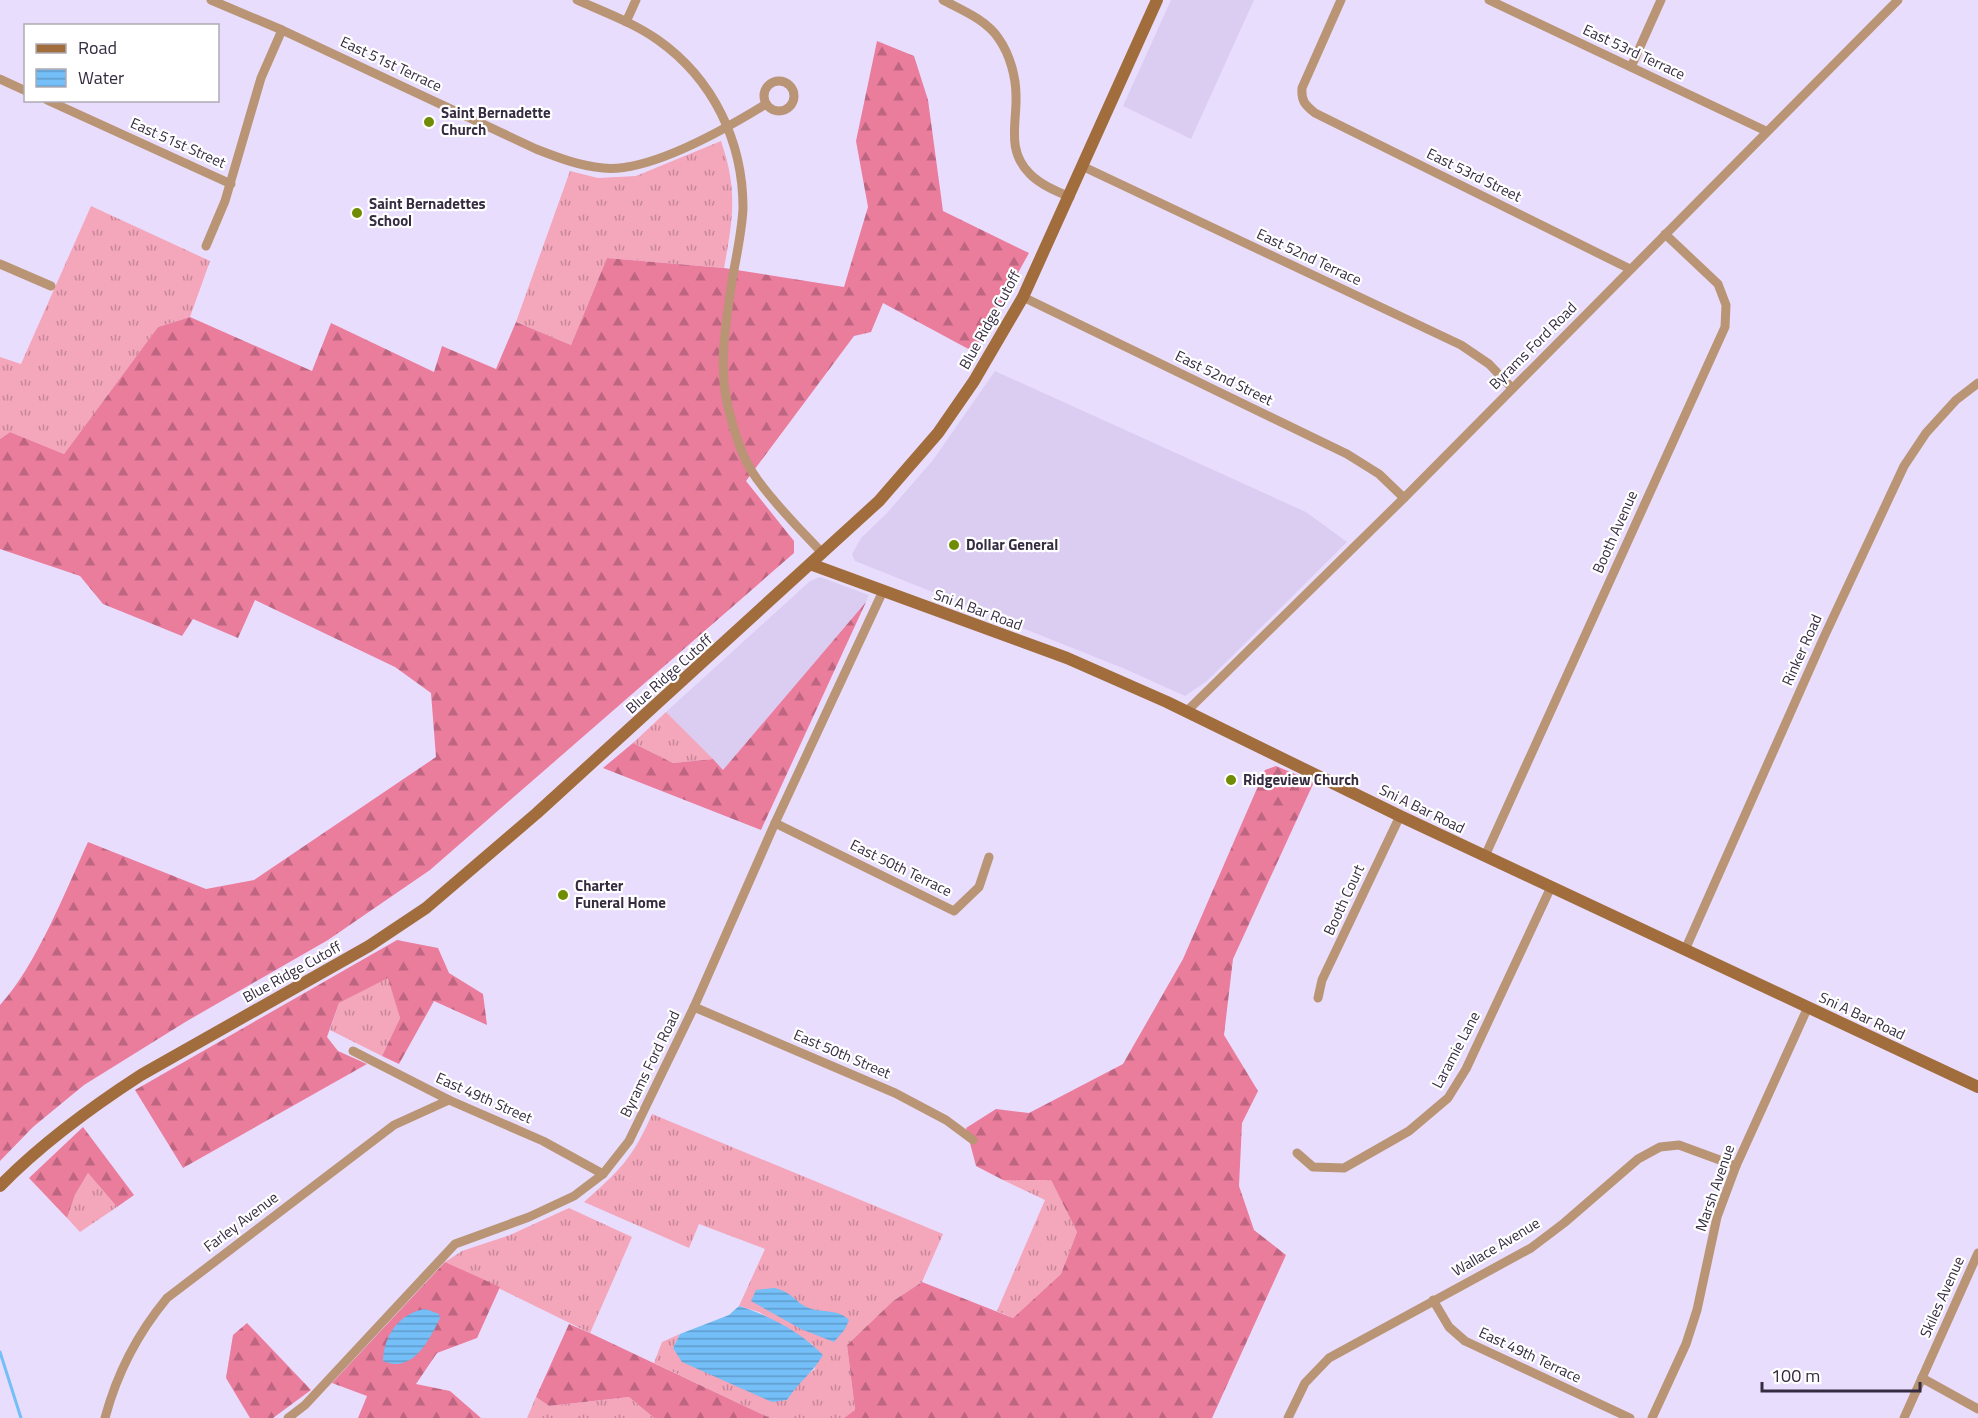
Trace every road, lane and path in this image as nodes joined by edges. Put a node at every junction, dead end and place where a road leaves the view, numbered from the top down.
1 (211, 0) edge
2 (577, 0) edge
3 (636, 0) edge
4 (943, 0) edge
5 (1157, 0) edge
6 (1341, 0) edge
7 (1489, 0) edge
8 (1661, 0) edge
9 (1898, 0) edge
10 (626, 22) junction
11 (282, 30) junction
12 (1631, 67) junction
13 (0, 79) edge
14 (24, 90) edge
15 (51, 102) edge
16 (766, 104) dead end
17 (728, 128) junction
18 (1766, 132) junction
19 (1084, 167) junction
20 (231, 184) junction
21 (1070, 197) junction
22 (1665, 234) junction
23 (206, 246) dead end
24 (0, 264) edge
25 (1630, 269) junction
26 (51, 286) dead end
27 (1023, 297) junction
28 (1978, 383) edge
29 (1512, 388) junction
30 (1404, 498) junction
31 (823, 555) junction
32 (813, 565) junction
33 (883, 591) junction
34 (1187, 711) junction
35 (1400, 816) junction
36 (775, 823) junction
37 (1485, 856) junction
38 (989, 857) dead end
39 (1551, 887) junction
40 (1685, 950) junction
41 (1318, 998) dead end
42 (694, 1007) junction
43 (1808, 1007) junction
44 (353, 1050) dead end
45 (1978, 1087) edge
46 (449, 1100) junction
47 (973, 1140) dead end
48 (1297, 1153) dead end
49 (1736, 1166) junction
50 (603, 1174) junction
51 (0, 1186) edge
52 (1978, 1253) edge
53 (1433, 1300) junction
54 (1922, 1378) junction
55 (1978, 1409) edge
56 (105, 1418) edge
57 (288, 1418) edge
58 (1288, 1418) edge
59 (1630, 1418) edge
60 (1652, 1418) edge
61 (1904, 1418) edge

1 - 11 street, East 51st Terrace
2 - 10 street
3 - 10 street
4 - 21 street
5 - 19 main road, Blue Ridge Cutoff
6 - 25 street, East 53rd Street
7 - 12 street, East 53rd Terrace
8 - 12 street
9 - 18 street, Byrams Ford Road
10 - 17 street
11 - 17 street, East 51st Terrace
11 - 20 street
12 - 18 street, East 53rd Terrace
13 - 14 street
15 - 20 street, East 51st Street
16 - 17 street
17 - 31 street
18 - 22 street, Byrams Ford Road
19 - 21 main road, Blue Ridge Cutoff
19 - 29 street, East 52nd Terrace
20 - 23 street
21 - 27 main road, Blue Ridge Cutoff
22 - 25 street, Byrams Ford Road
22 - 37 street, Booth Avenue
24 - 26 street
25 - 29 street, Byrams Ford Road
27 - 30 street, East 52nd Street
27 - 31 main road, Blue Ridge Cutoff
28 - 40 street, Rinker Road
29 - 30 street, Byrams Ford Road
30 - 34 street, Byrams Ford Road
31 - 32 main road, Blue Ridge Cutoff
32 - 33 main road, Sni A Bar Road
32 - 51 main road, Blue Ridge Cutoff
33 - 34 main road, Sni A Bar Road
33 - 36 street, Byrams Ford Road
34 - 35 main road, Sni A Bar Road
35 - 37 main road, Sni A Bar Road
35 - 41 street, Booth Court
36 - 38 street, East 50th Terrace
36 - 42 street, Byrams Ford Road
37 - 39 main road, Sni A Bar Road
39 - 40 main road, Sni A Bar Road
39 - 48 street, Laramie Lane
40 - 43 main road, Sni A Bar Road
42 - 47 street, East 50th Street
42 - 50 street, Byrams Ford Road
43 - 45 main road, Sni A Bar Road
43 - 49 street, Marsh Avenue
44 - 46 street, East 49th Street
46 - 50 street, East 49th Street
46 - 56 street, Farley Avenue
49 - 53 street, Wallace Avenue
49 - 60 street, Marsh Avenue
50 - 57 street, Byrams Ford Road
52 - 54 street, Skiles Avenue
53 - 58 street, Wallace Avenue
53 - 59 street, East 49th Terrace
54 - 55 street
54 - 61 street, Skiles Avenue

